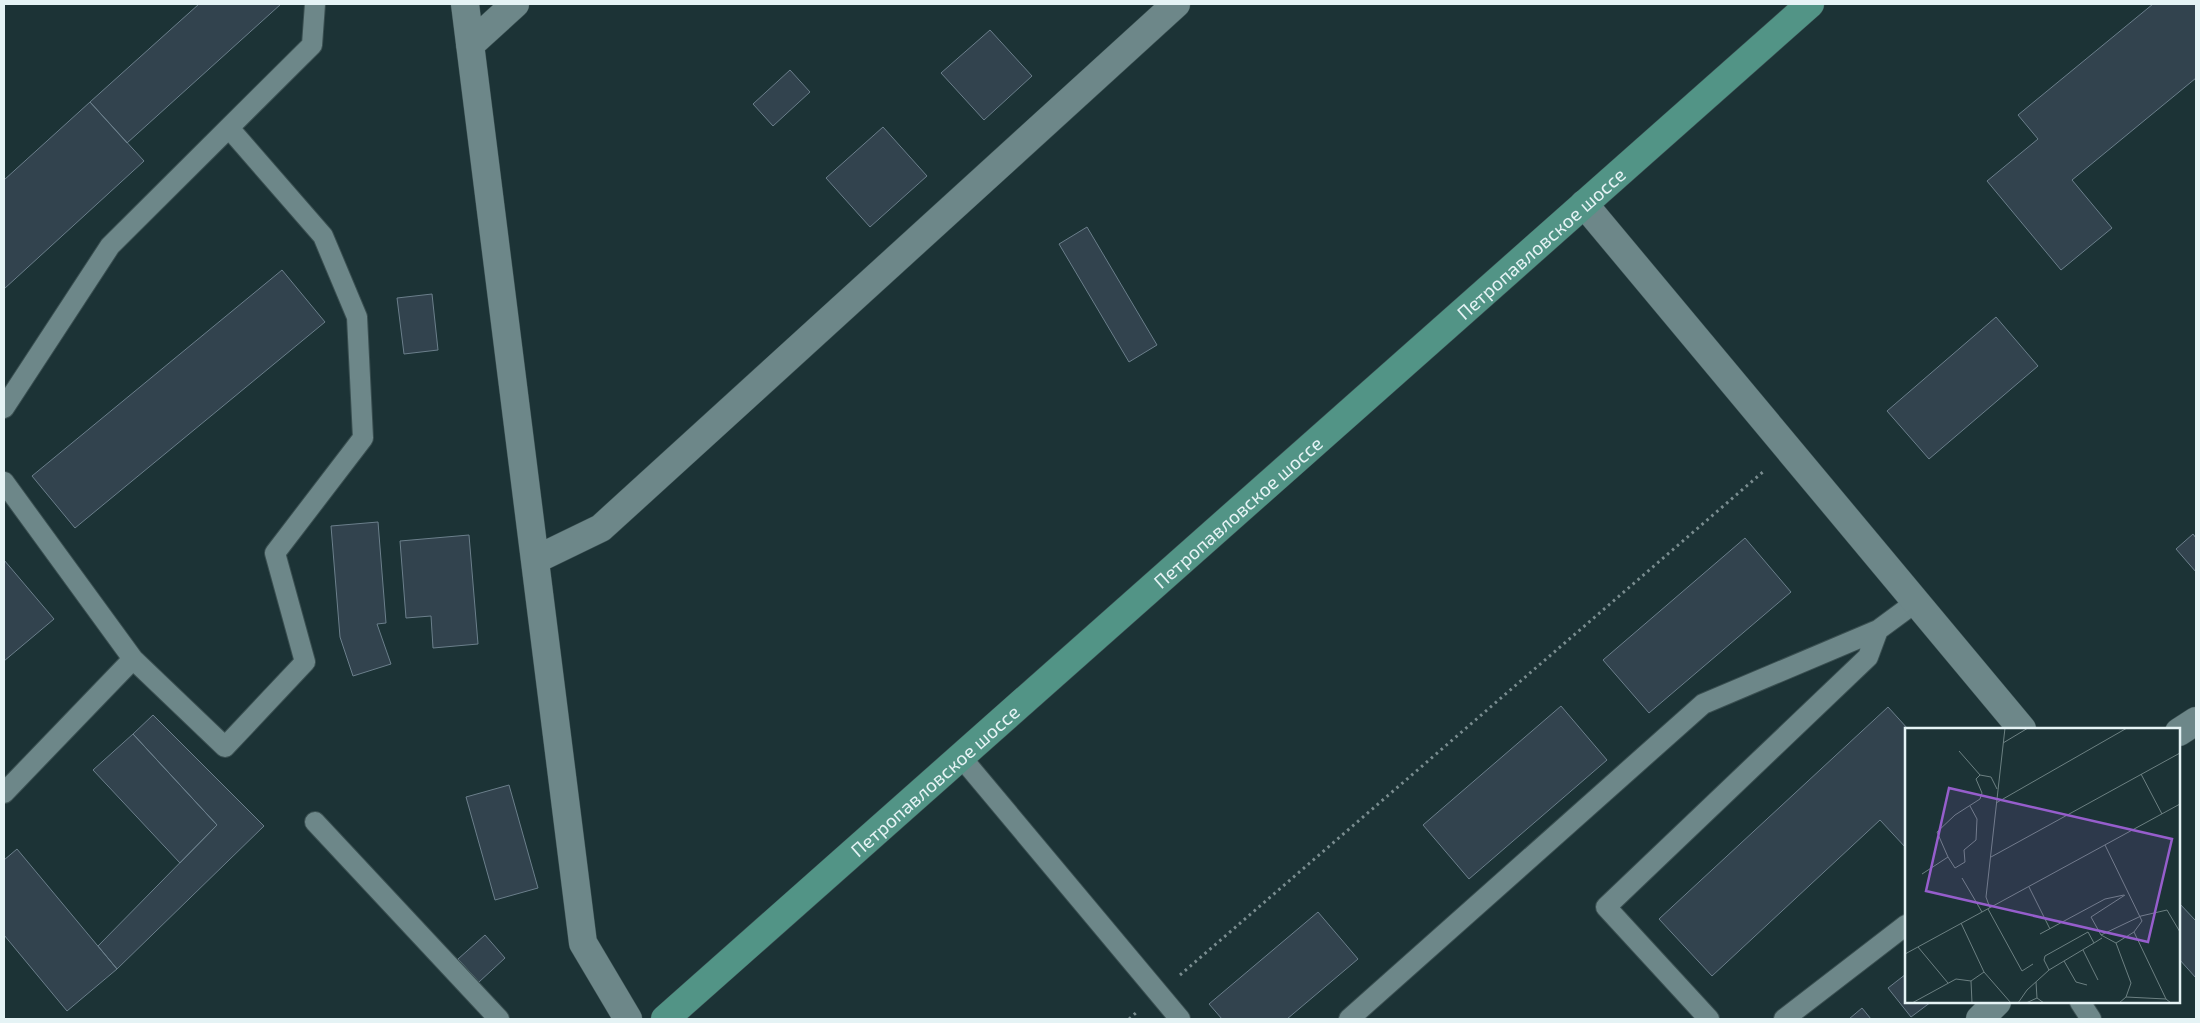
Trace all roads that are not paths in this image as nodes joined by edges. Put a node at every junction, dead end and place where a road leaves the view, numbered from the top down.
1 (315, 4) edge
2 (465, 4) edge
3 (515, 4) edge
4 (1176, 4) edge
5 (1810, 4) edge
6 (470, 45) junction
7 (229, 128) junction
8 (1584, 204) junction
9 (4, 408) edge
10 (4, 482) edge
11 (535, 560) junction
12 (1916, 602) junction
13 (1878, 630) junction
14 (133, 659) junction
15 (2196, 721) edge
16 (2021, 728) edge
17 (2180, 731) edge
18 (961, 757) junction
19 (4, 793) edge
20 (315, 822) dead end
21 (1905, 925) edge
22 (1996, 1003) edge
23 (2081, 1003) edge
24 (500, 1019) edge
25 (628, 1019) edge
26 (666, 1019) edge
27 (1180, 1019) edge
28 (1349, 1019) edge
29 (1709, 1019) edge
30 (1784, 1019) edge
31 (1980, 1019) edge
32 (2091, 1019) edge

1 - 7 lane
2 - 6 street
3 - 6 street
4 - 11 street
5 - 8 main road, Петропавловское шоссе
6 - 11 street
7 - 9 lane
7 - 14 lane
8 - 12 street
8 - 18 main road, Петропавловское шоссе
10 - 14 lane
11 - 25 street
12 - 13 lane
12 - 16 street
13 - 28 lane
13 - 29 lane
14 - 19 lane
15 - 17 street
18 - 26 main road, Петропавловское шоссе
18 - 27 lane
20 - 24 lane
21 - 30 lane
22 - 31 street
23 - 32 lane

